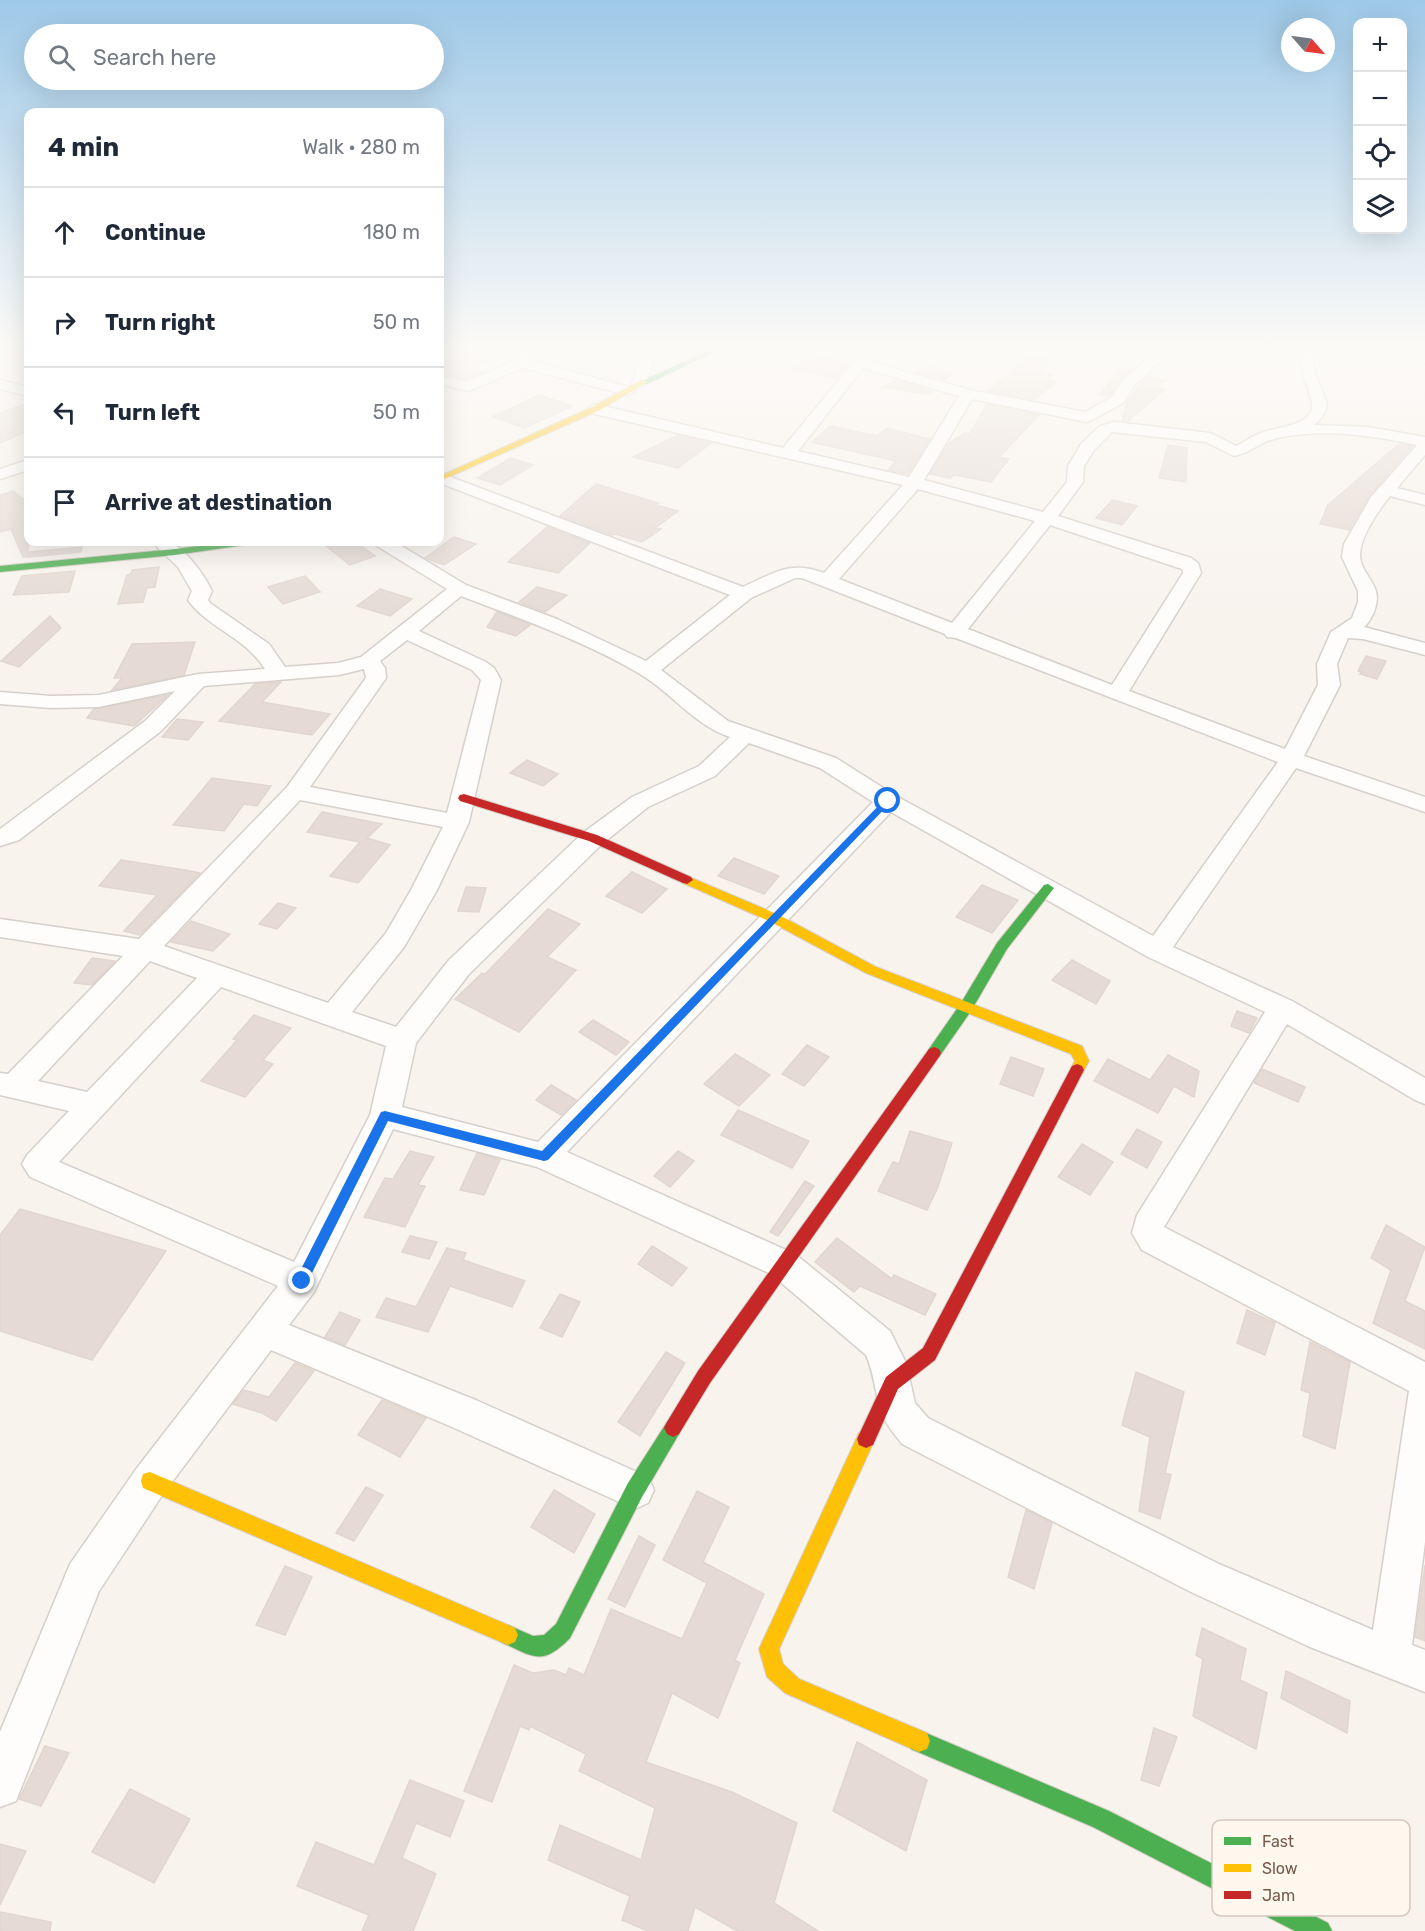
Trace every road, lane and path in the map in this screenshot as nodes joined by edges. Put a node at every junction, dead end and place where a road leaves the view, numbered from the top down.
1 (522, 440) edge
2 (728, 440) edge
3 (798, 440) edge
4 (940, 440) edge
5 (1094, 440) edge
6 (1214, 440) edge
7 (1258, 440) edge
8 (1425, 443) edge
9 (787, 454) junction
10 (24, 466) edge
11 (2, 472) edge
12 (444, 473) edge
13 (914, 483) junction
14 (1389, 490) junction
15 (1425, 500) edge
16 (1045, 518) junction
17 (183, 546) edge
18 (389, 546) edge
19 (168, 547) edge
20 (0, 569) edge
21 (826, 582) junction
22 (459, 589) junction
23 (744, 594) junction
24 (405, 632) junction
25 (1341, 632) junction
26 (954, 633) junction
27 (1425, 649) edge
28 (368, 661) junction
29 (648, 670) junction
30 (279, 674) junction
31 (198, 680) junction
32 (1117, 694) junction
33 (0, 698) edge
34 (744, 736) junction
35 (1291, 759) junction
36 (296, 792) junction
37 (888, 801) junction
38 (1425, 805) edge
39 (460, 810) junction
40 (0, 838) edge
41 (593, 838) junction
42 (1048, 888) junction
43 (774, 918) junction
44 (0, 928) edge
45 (146, 950) junction
46 (1157, 950) junction
47 (216, 975) junction
48 (966, 1007) junction
49 (1282, 1008) junction
50 (333, 1016) junction
51 (402, 1040) junction
52 (7, 1085) edge
53 (1425, 1092) edge
54 (93, 1106) junction
55 (385, 1116) junction
56 (544, 1156) junction
57 (783, 1264) junction
58 (302, 1281) junction
59 (265, 1331) junction
60 (878, 1343) junction
61 (929, 1354) junction
62 (1425, 1381) edge
63 (892, 1383) junction
64 (1425, 1396) edge
65 (150, 1481) junction
66 (635, 1490) junction
67 (1390, 1657) junction
68 (1425, 1671) edge
69 (0, 1785) edge
70 (1212, 1876) edge
71 (1291, 1916) edge
72 (1320, 1931) edge

1 - 12 street
2 - 9 street
3 - 9 street
4 - 13 street
5 - 16 street
6 - 7 street
8 - 14 street
9 - 13 street
10 - 11 street
12 - 23 street
13 - 16 street
13 - 21 street
14 - 15 street
14 - 25 street
16 - 26 street
16 - 32 street
17 - 19 street
18 - 22 street
19 - 20 street
19 - 30 street
21 - 23 street
21 - 26 street
22 - 24 street
22 - 29 street
23 - 29 street
24 - 28 street
24 - 39 street
25 - 27 street
25 - 35 street
26 - 32 street
28 - 30 street
28 - 36 street
29 - 34 street
30 - 31 street
31 - 33 street
31 - 40 street
32 - 35 street
34 - 37 street
34 - 41 street
35 - 38 street
35 - 46 street
36 - 39 street
36 - 45 street
37 - 42 street
37 - 43 street
39 - 41 street
39 - 50 street
41 - 43 street
41 - 51 street
42 - 46 street
42 - 48 street
43 - 48 street
43 - 56 street
44 - 45 street
45 - 47 street
45 - 52 street
46 - 49 street
47 - 50 street
47 - 54 street
48 - 57 street
48 - 61 street
49 - 53 street
49 - 62 street
50 - 51 street
51 - 55 street
52 - 54 street
54 - 58 street
55 - 56 street
55 - 58 street
56 - 57 street
57 - 60 street
57 - 66 street
58 - 59 street
59 - 65 street
59 - 66 street
60 - 61 street
60 - 63 street
61 - 63 street
63 - 67 street
63 - 70 street
64 - 67 street
65 - 66 street
65 - 69 street
67 - 68 street
71 - 72 street

